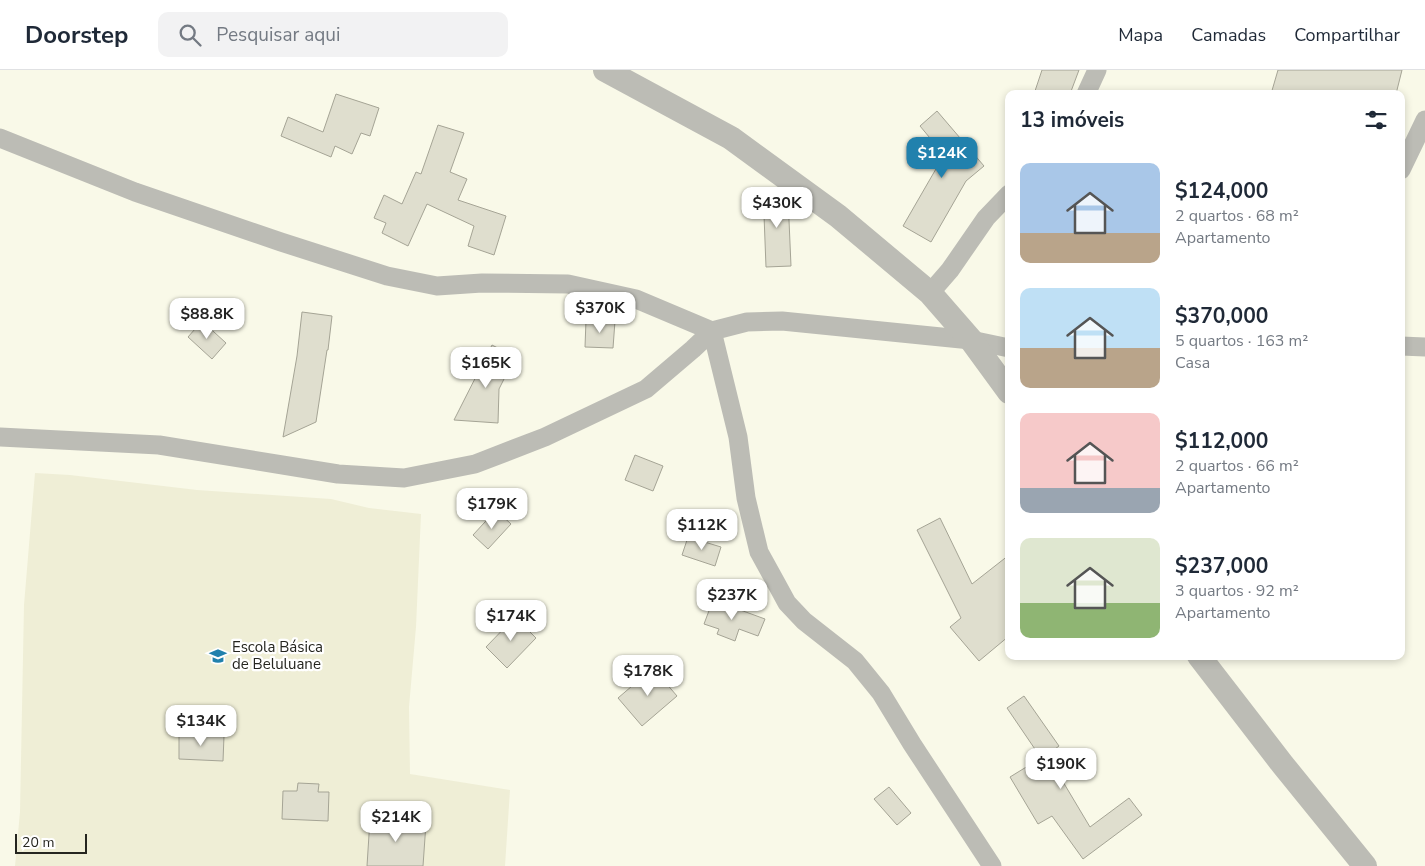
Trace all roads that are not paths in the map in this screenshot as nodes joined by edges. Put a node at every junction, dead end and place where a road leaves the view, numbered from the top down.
1 (605, 70) edge
2 (1097, 70) edge
3 (1088, 90) edge
4 (1425, 120) edge
5 (0, 138) edge
6 (1405, 162) edge
7 (1005, 198) edge
8 (930, 293) junction
9 (712, 331) junction
10 (971, 340) junction
11 (1405, 346) edge
12 (1005, 347) edge
13 (1425, 347) edge
14 (1005, 387) edge
15 (0, 437) edge
16 (1202, 660) edge
17 (992, 866) edge
18 (1365, 866) edge

1 - 8 street
2 - 3 street
4 - 6 street
5 - 9 street
7 - 8 street
8 - 10 street
9 - 10 street
9 - 15 street
9 - 17 street
10 - 12 street
10 - 14 street
11 - 13 street
16 - 18 street

